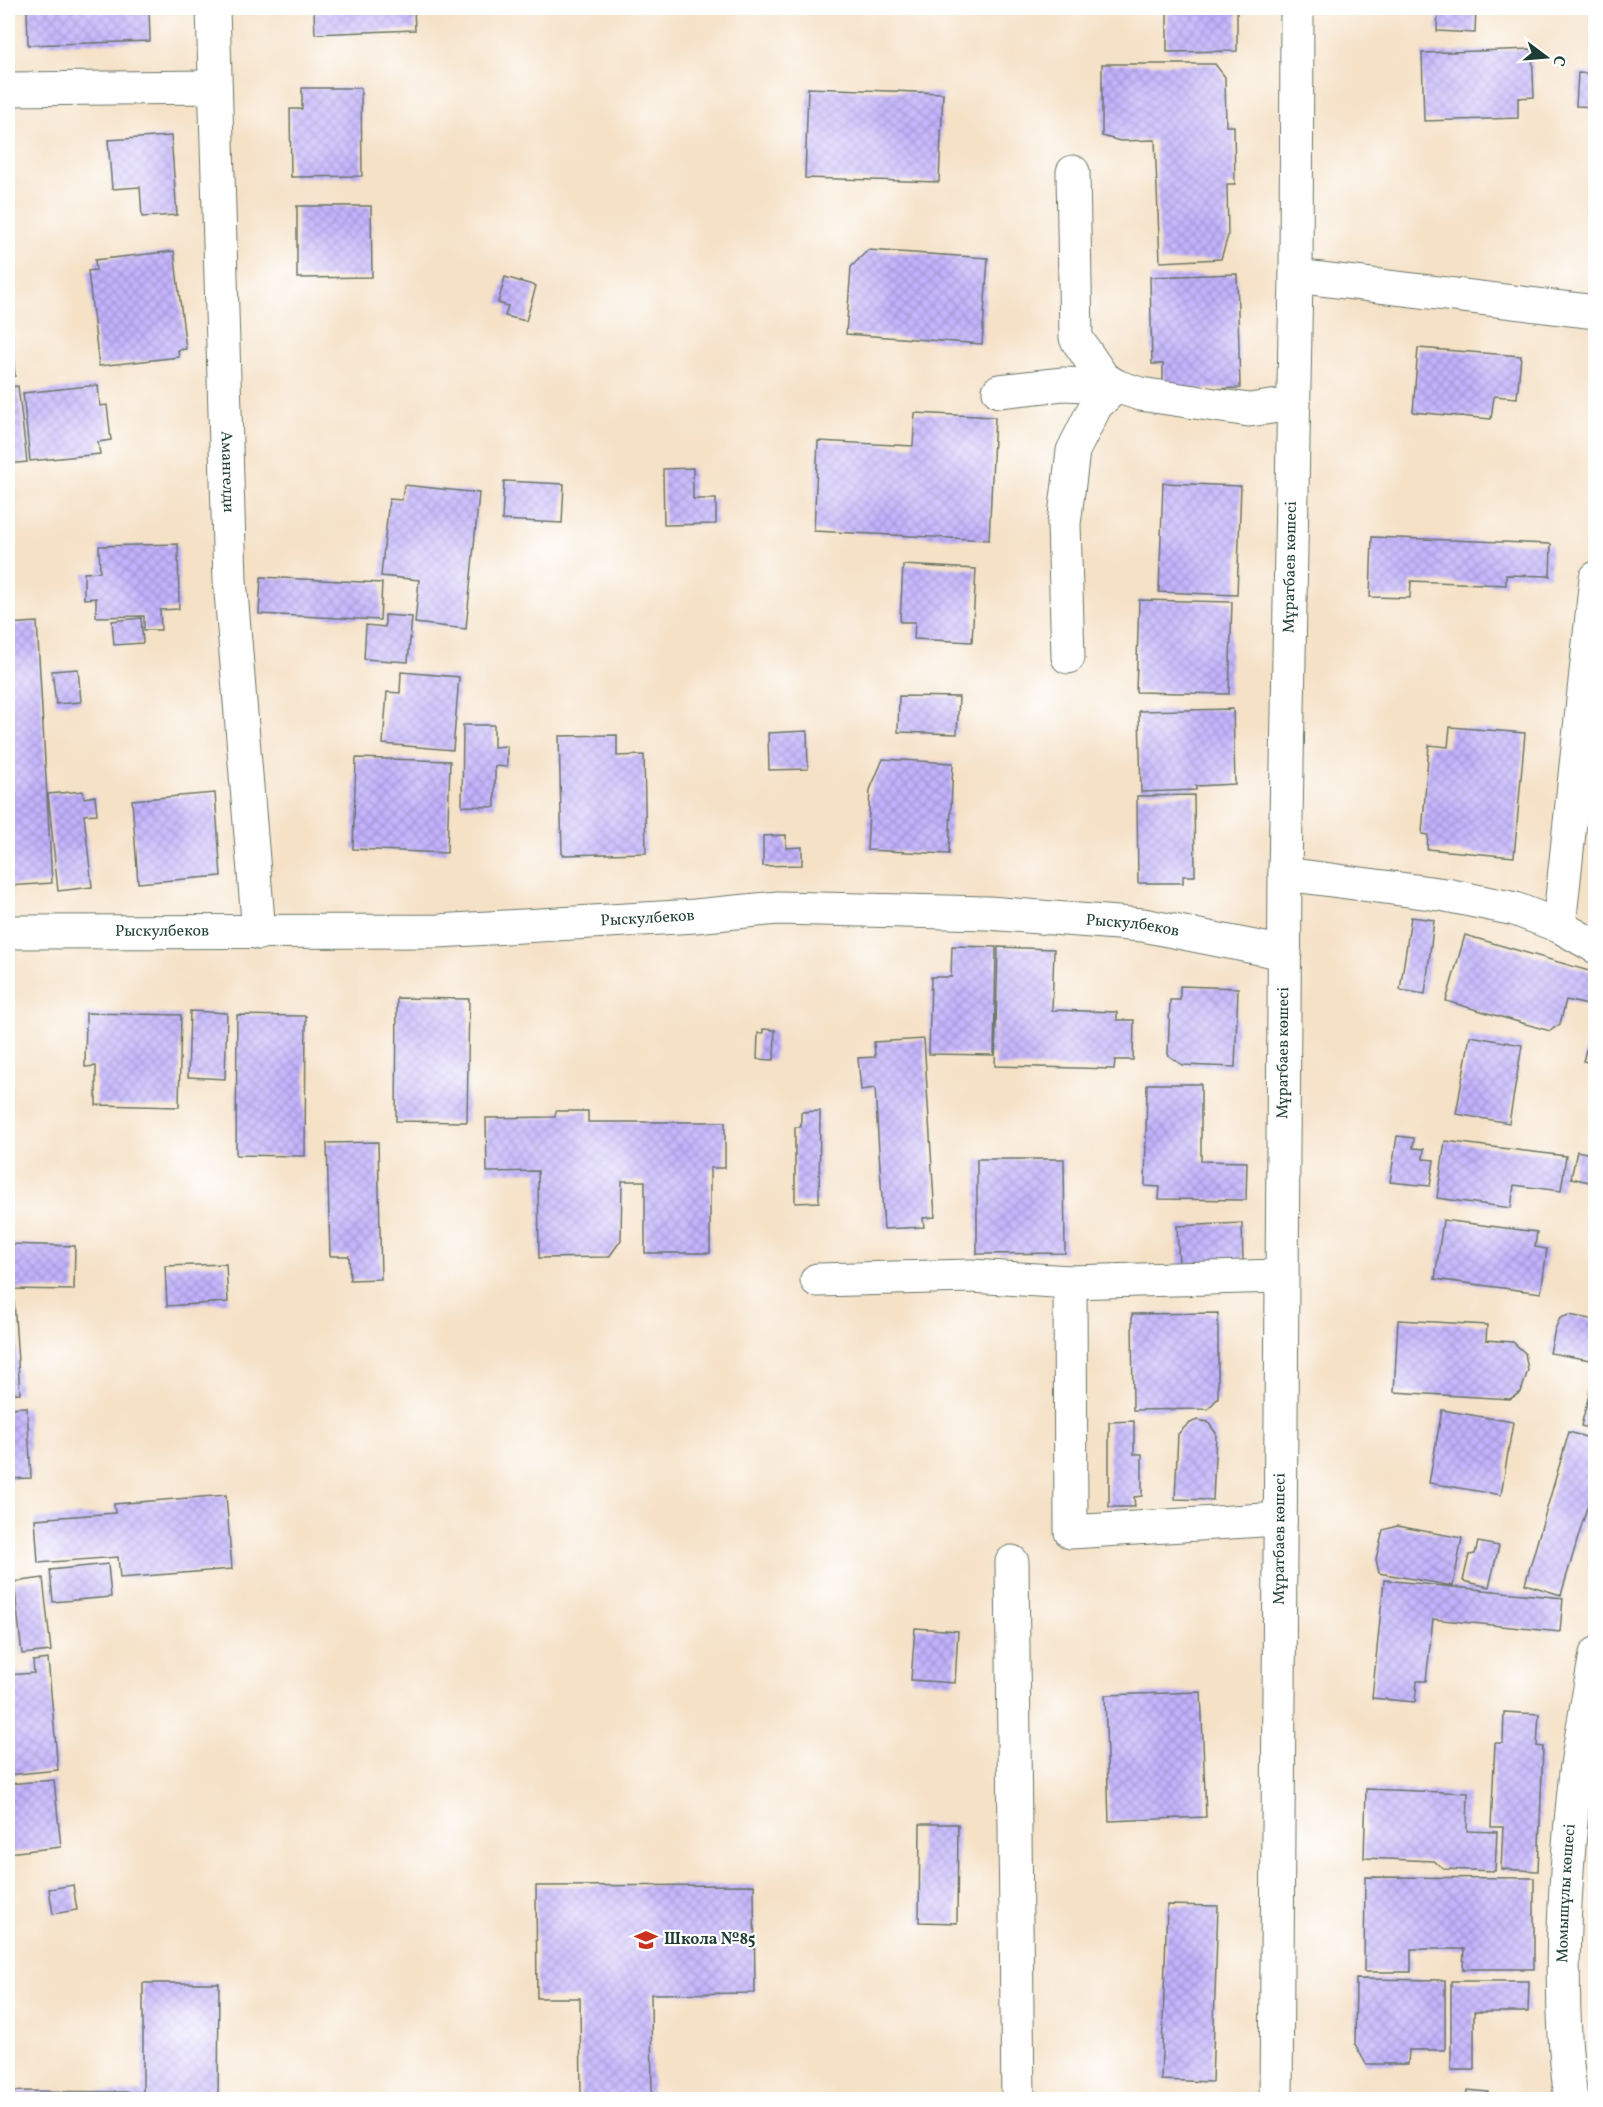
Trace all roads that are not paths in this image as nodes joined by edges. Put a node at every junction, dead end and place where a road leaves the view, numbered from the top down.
1 (213, 8) edge
2 (1297, 8) edge
3 (215, 87) junction
4 (8, 89) edge
5 (1073, 172) dead end
6 (1296, 276) junction
7 (1596, 312) edge
8 (1116, 386) junction
9 (999, 391) dead end
10 (1294, 404) junction
11 (1596, 578) edge
12 (1068, 657) dead end
13 (1586, 759) edge
14 (1284, 874) junction
15 (1559, 926) junction
16 (8, 932) edge
17 (259, 933) junction
18 (1596, 947) edge
19 (1285, 953) junction
20 (1282, 1276) junction
21 (817, 1280) dead end
22 (1070, 1282) junction
23 (1280, 1519) junction
24 (1012, 1562) dead end
25 (1596, 1654) edge
26 (1018, 2100) edge
27 (1276, 2100) edge
28 (1571, 2100) edge

1 - 3 street, Амангелди
2 - 6 street, Мұратбаев көшесі
3 - 4 street
3 - 17 street, Амангелди
5 - 8 street
6 - 7 street
6 - 10 street, Мұратбаев көшесі
8 - 9 street
8 - 10 street
8 - 12 street
10 - 14 street, Мұратбаев көшесі
11 - 13 street
13 - 15 street
14 - 15 street
14 - 19 street, Мұратбаев көшесі
15 - 18 street
16 - 17 street, Рыскулбеков
17 - 19 street, Рыскулбеков
19 - 20 street, Мұратбаев көшесі
20 - 22 street
20 - 23 street, Мұратбаев көшесі
21 - 22 street
22 - 23 street
23 - 27 street, Мұратбаев көшесі
24 - 26 street
25 - 28 street, Момышұлы көшесі

